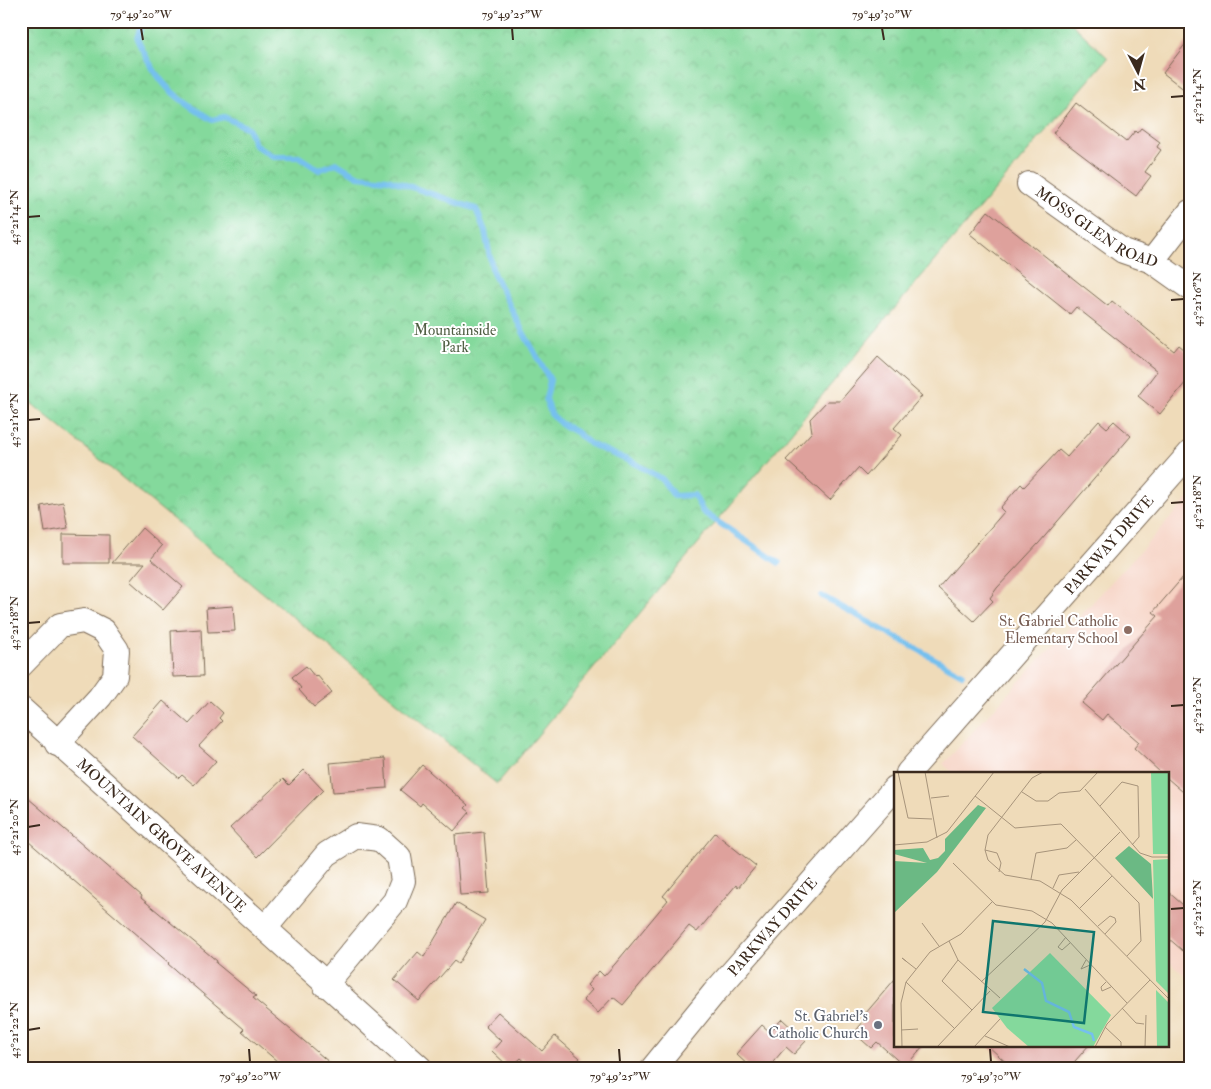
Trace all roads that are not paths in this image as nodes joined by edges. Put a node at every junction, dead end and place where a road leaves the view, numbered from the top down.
1 (1029, 184) dead end
2 (1190, 212) edge
3 (1152, 261) junction
4 (1190, 288) edge
5 (1190, 453) edge
6 (21, 665) edge
7 (21, 709) edge
8 (57, 744) junction
9 (909, 772) edge
10 (894, 789) edge
11 (265, 928) junction
12 (325, 985) junction
13 (420, 1068) edge
14 (653, 1068) edge

1 - 3 street, MOSS GLEN ROAD
2 - 3 street
3 - 4 street, MOSS GLEN ROAD
5 - 9 street, PARKWAY DRIVE
6 - 8 street
7 - 8 street, MOUNTAIN GROVE AVENUE
8 - 11 street, MOUNTAIN GROVE AVENUE
10 - 14 street, PARKWAY DRIVE
11 - 12 street, MOUNTAIN GROVE AVENUE
11 - 12 street
12 - 13 street, MOUNTAIN GROVE AVENUE

